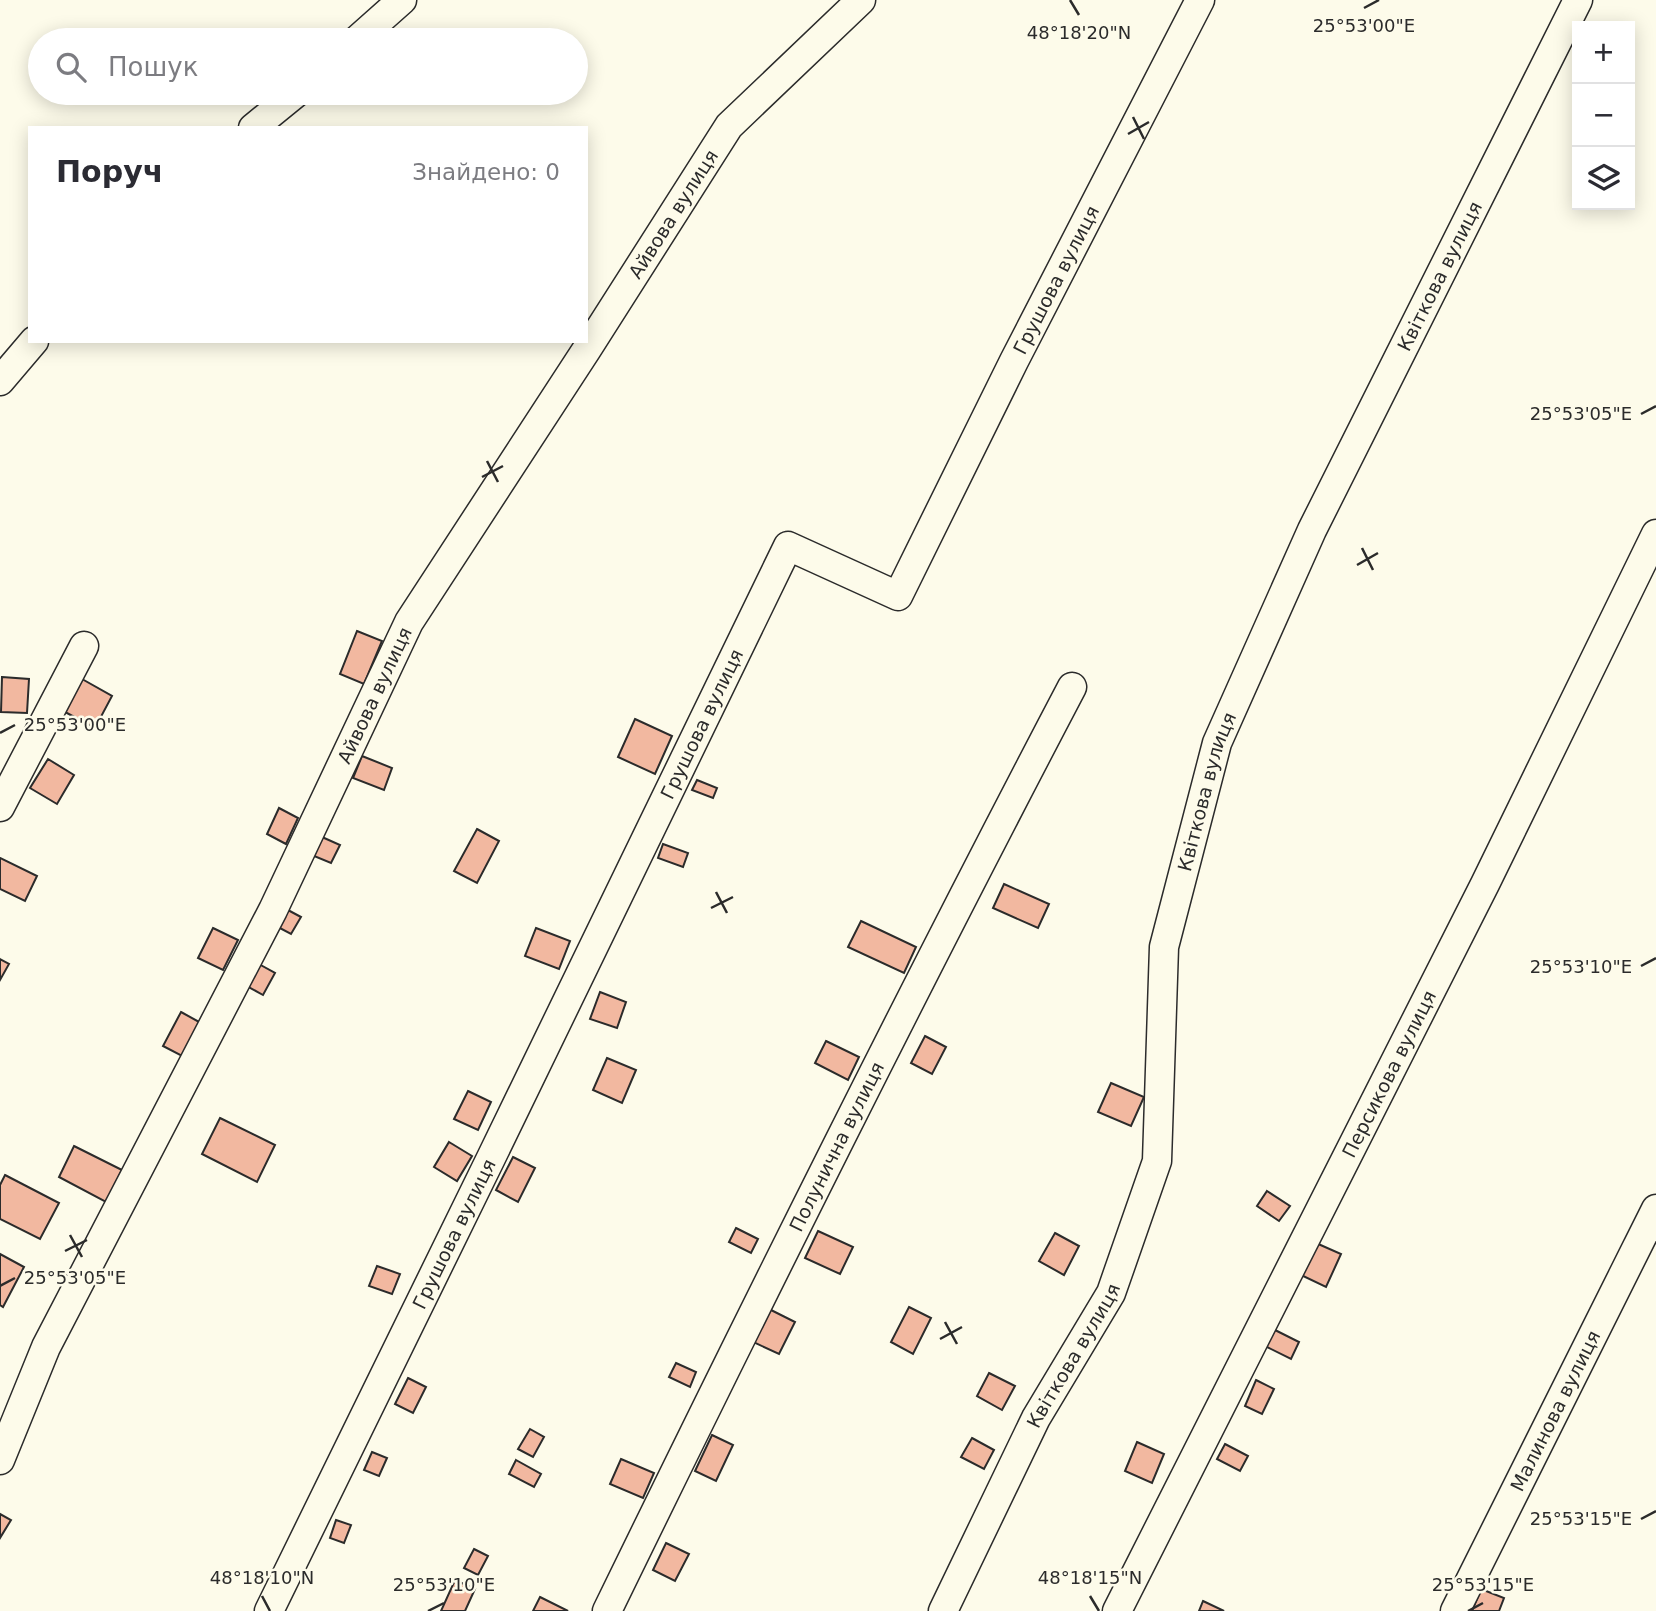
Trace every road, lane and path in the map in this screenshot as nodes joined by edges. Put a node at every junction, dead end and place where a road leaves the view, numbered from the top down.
1 (402, 0) edge
2 (861, 0) edge
3 (1200, 0) edge
4 (1578, 0) edge
5 (370, 28) edge
6 (281, 105) edge
7 (255, 126) edge
8 (32, 343) edge
9 (0, 381) edge
10 (1656, 534) edge
11 (83, 646) dead end
12 (1072, 687) dead end
13 (0, 807) edge
14 (1656, 1209) edge
15 (0, 1460) edge
16 (269, 1611) edge
17 (607, 1611) edge
18 (943, 1611) edge
19 (1117, 1611) edge
20 (1455, 1611) edge

1 - 5 street
2 - 15 street, Айвова вулиця
3 - 16 street, Грушова вулиця
4 - 18 street, Квіткова вулиця
6 - 7 street
8 - 9 street
10 - 19 street, Персикова вулиця
11 - 13 street
12 - 17 street, Полунична вулиця
14 - 20 street, Малинова вулиця

